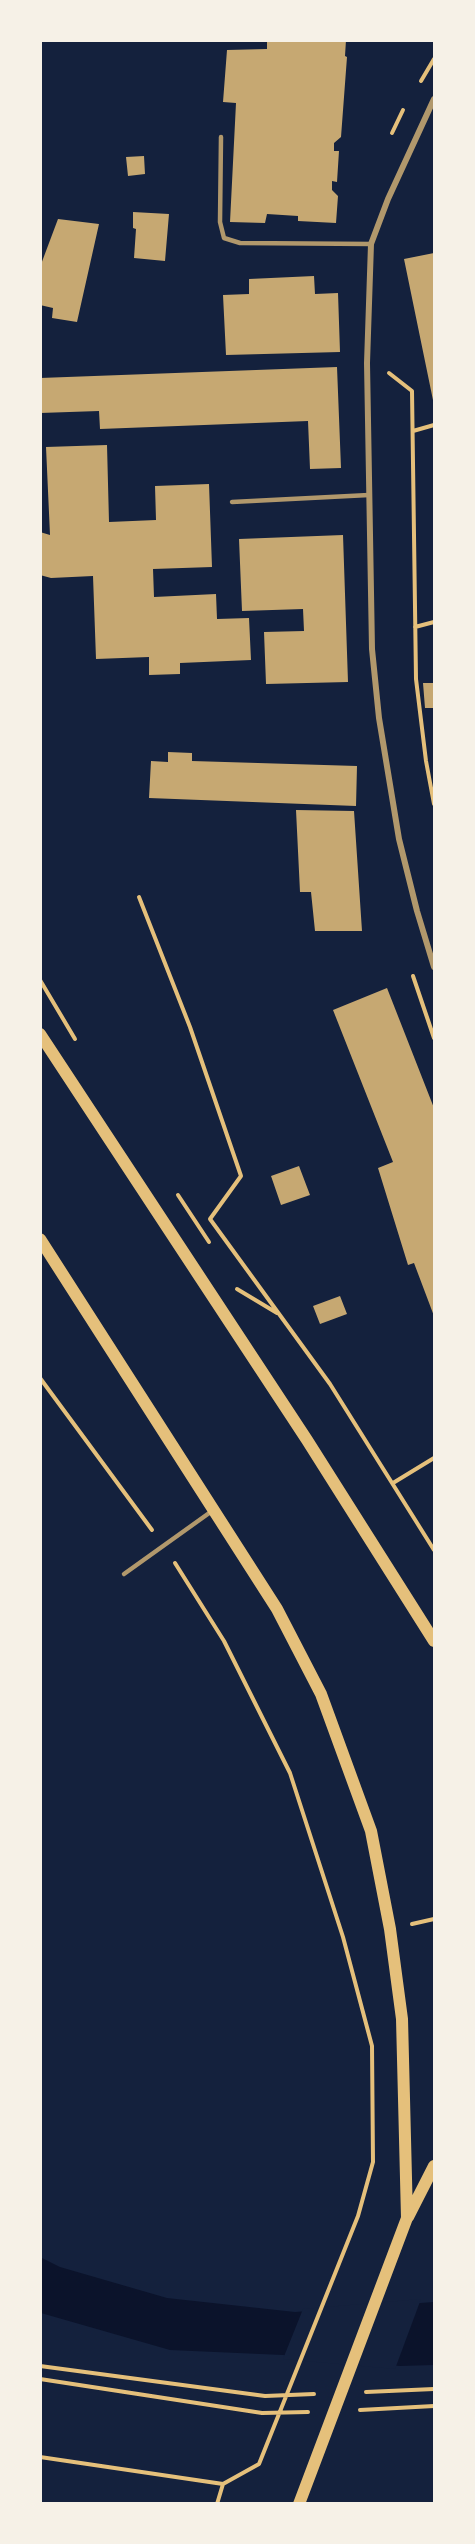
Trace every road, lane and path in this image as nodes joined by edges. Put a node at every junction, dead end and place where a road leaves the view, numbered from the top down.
1 (435, 99) edge
2 (221, 137) dead end
3 (371, 244) junction
4 (384, 369) dead end
5 (435, 425) edge
6 (412, 431) junction
7 (369, 495) junction
8 (232, 502) dead end
9 (435, 622) edge
10 (415, 627) junction
11 (435, 804) edge
12 (139, 897) dead end
13 (435, 967) edge
14 (40, 980) edge
15 (40, 1034) edge
16 (81, 1047) dead end
17 (175, 1191) dead end
18 (40, 1239) edge
19 (210, 1245) dead end
20 (231, 1280) dead end
21 (279, 1314) junction
22 (40, 1378) edge
23 (434, 1458) edge
24 (393, 1483) junction
25 (214, 1509) junction
26 (164, 1546) junction
27 (435, 1550) edge
28 (124, 1574) dead end
29 (435, 1641) edge
30 (435, 1919) edge
31 (409, 1925) dead end
32 (435, 2166) edge
33 (407, 2218) junction
34 (40, 2366) edge
35 (40, 2379) edge
36 (435, 2389) edge
37 (355, 2392) dead end
38 (321, 2394) dead end
39 (435, 2406) edge
40 (350, 2410) dead end
41 (317, 2411) dead end
42 (40, 2457) edge
43 (223, 2484) junction
44 (217, 2504) edge
45 (299, 2504) edge

1 - 3 street
2 - 3 lane
3 - 7 street
4 - 6 path
5 - 6 path
6 - 10 path
7 - 8 lane
7 - 13 street
9 - 10 path
10 - 11 path
12 - 21 path
14 - 16 path
15 - 29 main road
17 - 19 path
18 - 25 main road
20 - 21 path
21 - 24 path
22 - 26 path
23 - 24 path
24 - 27 path
25 - 26 lane
25 - 33 main road
26 - 28 lane
26 - 43 path
30 - 31 path
32 - 33 main road
33 - 45 main road
34 - 38 path
35 - 41 path
36 - 37 path
39 - 40 path
42 - 43 path
43 - 44 path

